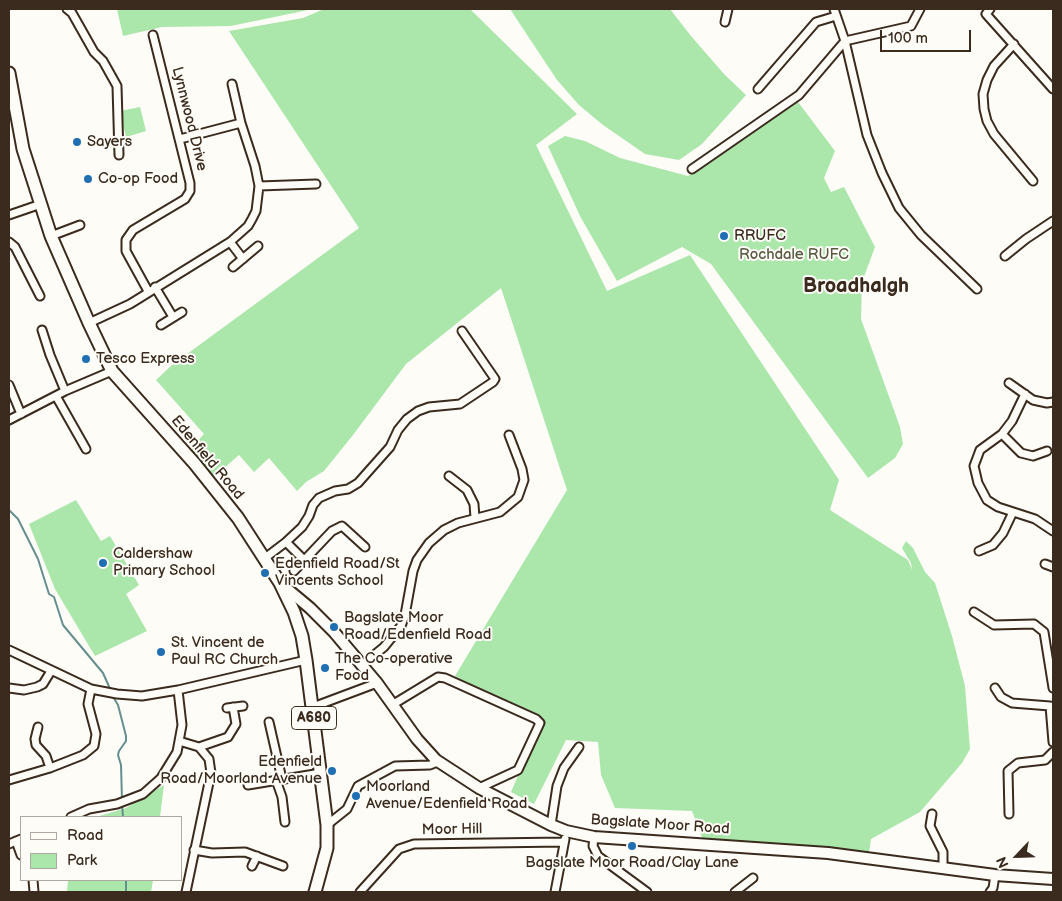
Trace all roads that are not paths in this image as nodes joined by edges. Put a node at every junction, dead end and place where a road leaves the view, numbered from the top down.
1 (79, 9) edge
2 (728, 9) edge
3 (920, 9) edge
4 (70, 11) edge
5 (988, 11) edge
6 (835, 12) edge
7 (724, 22) dead end
8 (153, 35) dead end
9 (845, 41) junction
10 (1014, 44) junction
11 (9, 72) edge
12 (232, 84) dead end
13 (10, 88) edge
14 (758, 89) dead end
15 (1053, 89) edge
16 (240, 123) junction
17 (180, 138) junction
18 (119, 155) dead end
19 (692, 169) dead end
20 (1033, 181) dead end
21 (316, 184) dead end
22 (259, 186) junction
23 (41, 204) junction
24 (9, 216) edge
25 (1053, 221) edge
26 (80, 225) dead end
27 (51, 236) junction
28 (9, 242) edge
29 (230, 242) junction
30 (258, 246) dead end
31 (1005, 256) dead end
32 (243, 259) junction
33 (232, 267) dead end
34 (151, 290) junction
35 (977, 290) dead end
36 (40, 296) dead end
37 (182, 312) dead end
38 (173, 317) junction
39 (89, 323) junction
40 (161, 325) dead end
41 (42, 330) dead end
42 (462, 331) dead end
43 (112, 370) junction
44 (1009, 383) dead end
45 (9, 385) edge
46 (65, 391) junction
47 (1025, 394) junction
48 (56, 396) junction
49 (1053, 402) edge
50 (21, 414) junction
51 (9, 420) edge
52 (1002, 434) junction
53 (509, 435) dead end
54 (86, 449) dead end
55 (1047, 451) dead end
56 (449, 476) dead end
57 (1012, 512) junction
58 (475, 518) junction
59 (1053, 531) edge
60 (286, 542) junction
61 (365, 547) dead end
62 (979, 551) dead end
63 (265, 558) junction
64 (303, 559) junction
65 (1045, 564) dead end
66 (1053, 566) edge
67 (294, 571) dead end
68 (280, 583) junction
69 (308, 607) junction
70 (294, 612) junction
71 (974, 612) dead end
72 (9, 650) edge
73 (1051, 658) edge
74 (306, 660) junction
75 (362, 665) junction
76 (51, 671) junction
77 (377, 683) junction
78 (9, 688) edge
79 (995, 688) dead end
80 (1053, 688) edge
81 (91, 689) junction
82 (178, 690) junction
83 (392, 705) junction
84 (1052, 705) edge
85 (243, 706) dead end
86 (313, 708) junction
87 (269, 722) dead end
88 (38, 727) dead end
89 (179, 741) junction
90 (1053, 742) edge
91 (199, 747) junction
92 (579, 747) dead end
93 (1053, 752) edge
94 (436, 760) junction
95 (50, 768) junction
96 (321, 773) junction
97 (279, 779) junction
98 (9, 780) edge
99 (248, 785) dead end
100 (479, 788) junction
101 (932, 814) dead end
102 (1009, 814) dead end
103 (73, 816) edge
104 (285, 822) dead end
105 (327, 825) junction
106 (550, 825) junction
107 (566, 831) junction
108 (594, 837) junction
109 (15, 841) edge
110 (564, 842) junction
111 (194, 850) junction
112 (20, 853) edge
113 (257, 856) junction
114 (252, 866) dead end
115 (283, 866) dead end
116 (943, 868) junction
117 (995, 874) junction
118 (319, 878) junction
119 (752, 878) dead end
120 (1053, 879) edge
121 (186, 892) edge
122 (307, 892) edge
123 (315, 892) edge
124 (360, 892) edge
125 (555, 892) edge
126 (647, 892) edge
127 (735, 892) edge
128 (990, 892) edge

1 - 4 street
2 - 7 street
3 - 9 street
4 - 18 street
5 - 10 street
6 - 9 street
6 - 14 street
8 - 17 street, Lynnwood Drive
9 - 19 street
9 - 35 street
10 - 15 street
10 - 20 street
11 - 13 main road, Edenfield Road / A680
12 - 16 street
13 - 23 main road, Edenfield Road / A680
16 - 17 street
16 - 22 street
17 - 34 street, Lynnwood Drive
21 - 22 street
22 - 29 street
23 - 24 street
23 - 27 main road, Edenfield Road / A680
25 - 31 street
26 - 27 street
27 - 39 main road, Edenfield Road / A680
28 - 36 street
29 - 32 street
29 - 34 street
30 - 32 street
32 - 33 street
34 - 38 street
34 - 39 street
37 - 38 street
38 - 40 street
39 - 43 main road, Edenfield Road / A680
41 - 46 street
42 - 60 street
43 - 46 street
43 - 63 main road, Edenfield Road / A680
44 - 47 street
45 - 50 street
46 - 48 street
47 - 49 street
47 - 52 street
48 - 50 street
48 - 54 street
50 - 51 street
52 - 55 street
52 - 57 street
53 - 58 street
56 - 58 street
57 - 59 street
57 - 62 street
58 - 75 street
60 - 63 street
60 - 64 street
61 - 64 street
63 - 68 main road, Edenfield Road / A680
64 - 67 street
65 - 66 street
68 - 69 street, Bagslate Moor Road
68 - 70 main road, Edenfield Road / A680
69 - 70 street
69 - 75 street, Bagslate Moor Road
70 - 74 main road, Edenfield Road / A680
71 - 73 street
72 - 76 street
73 - 80 street
74 - 82 street
74 - 86 main road, Edenfield Road / A680
75 - 77 street, Bagslate Moor Road
76 - 78 street
76 - 81 street
77 - 83 street, Bagslate Moor Road
77 - 86 street
79 - 84 street
81 - 82 street
81 - 95 street
82 - 89 street
83 - 94 street, Bagslate Moor Road
83 - 100 street
84 - 90 street
85 - 91 street
86 - 96 main road, Edenfield Road / A680
87 - 97 street
88 - 95 street
89 - 91 street
89 - 103 street
91 - 111 street
92 - 106 street
93 - 102 street
94 - 100 street, Bagslate Moor Road
94 - 105 street
95 - 98 street
96 - 97 street
96 - 105 main road, Edenfield Road / A680
97 - 99 street
97 - 104 street
100 - 106 street, Bagslate Moor Road
101 - 116 street
105 - 118 main road, Edenfield Road / A680
106 - 107 street, Bagslate Moor Road
107 - 108 street, Bagslate Moor Road
107 - 110 street
108 - 116 street, Bagslate Moor Road
108 - 126 street
109 - 112 street
110 - 124 street, Moor Hill
110 - 125 street
111 - 113 street
111 - 121 street
113 - 114 street
113 - 115 street
116 - 117 street, Bagslate Moor Road
117 - 120 street, Bagslate Moor Road
117 - 128 street
118 - 122 main road, Edenfield Road / A680
118 - 123 main road, Edenfield Road / A680
119 - 127 street

